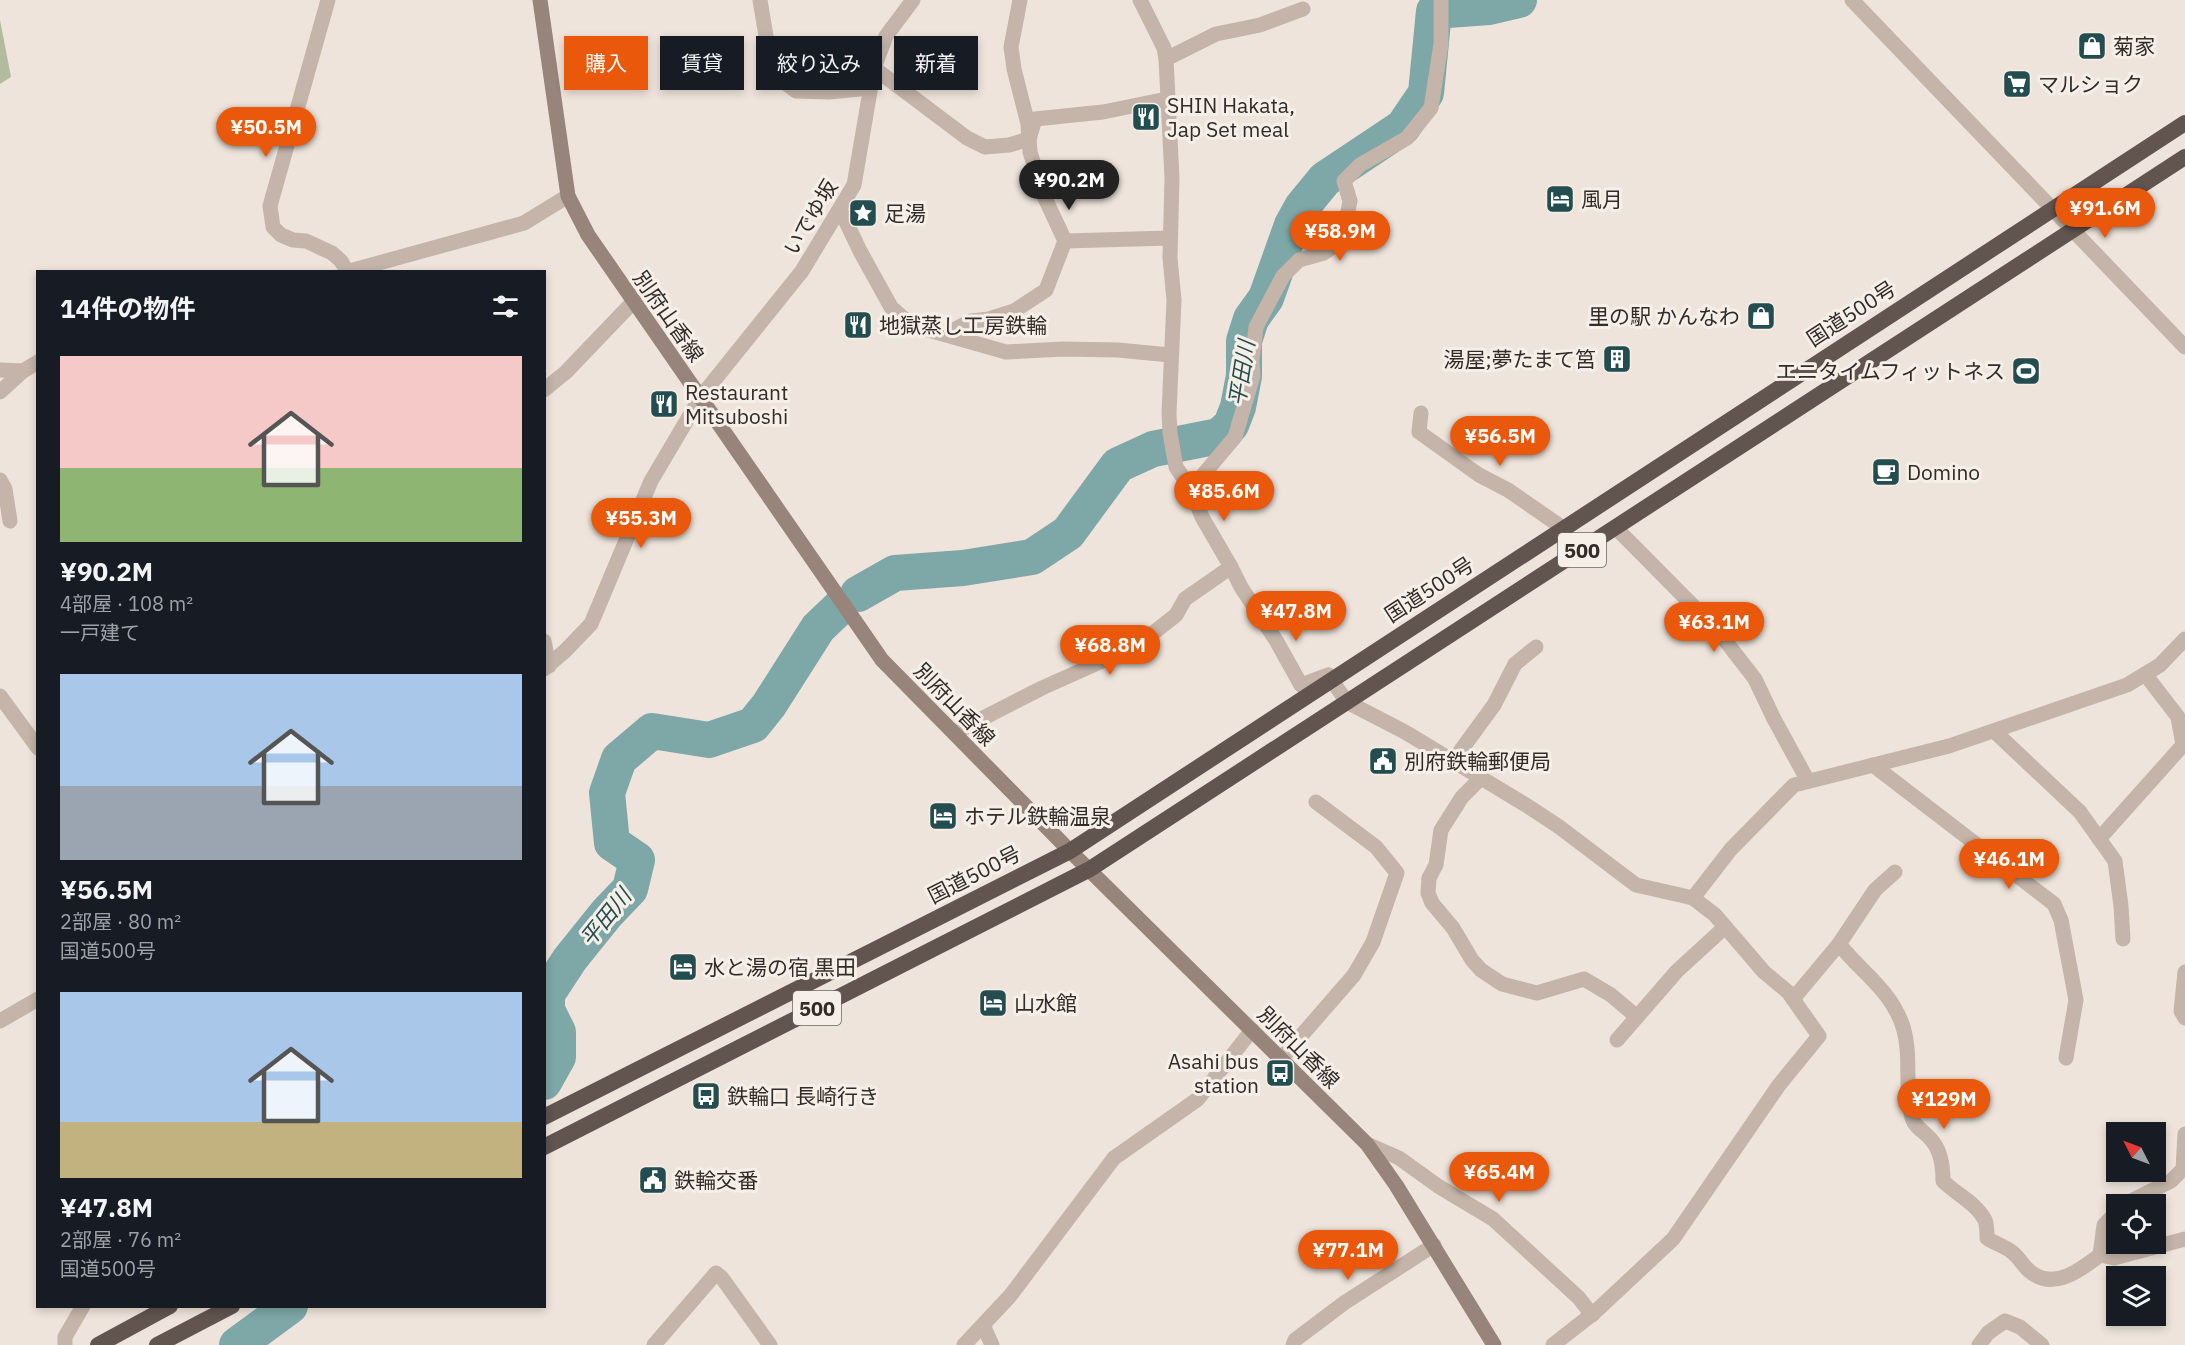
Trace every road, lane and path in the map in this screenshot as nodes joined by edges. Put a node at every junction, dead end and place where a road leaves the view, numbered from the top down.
1 (328, 0) edge
2 (540, 0) edge
3 (760, 0) edge
4 (913, 0) edge
5 (1020, 0) edge
6 (1140, 0) edge
7 (1852, 0) edge
8 (1442, 1) edge
9 (1303, 9) dead end
10 (765, 36) edge
11 (882, 47) edge
12 (1166, 60) junction
13 (882, 74) edge
14 (795, 90) edge
15 (850, 90) edge
16 (870, 90) edge
17 (1167, 99) junction
18 (2185, 123) edge
19 (1029, 140) junction
20 (2185, 158) edge
21 (568, 196) junction
22 (2053, 208) junction
23 (840, 209) junction
24 (2074, 230) junction
25 (1170, 238) junction
26 (1065, 241) junction
27 (346, 270) edge
28 (351, 270) edge
29 (634, 302) junction
30 (946, 334) junction
31 (2185, 347) edge
32 (1170, 355) junction
33 (36, 363) edge
34 (0, 370) edge
35 (23, 371) junction
36 (546, 388) edge
37 (0, 392) edge
38 (700, 398) junction
39 (1421, 413) dead end
40 (0, 480) edge
41 (1191, 489) junction
42 (10, 521) dead end
43 (1563, 528) junction
44 (1616, 528) junction
45 (1232, 567) junction
46 (2185, 639) edge
47 (1536, 647) dead end
48 (547, 667) edge
49 (2145, 674) junction
50 (1332, 679) junction
51 (0, 696) edge
52 (1347, 702) junction
53 (1994, 731) junction
54 (954, 733) junction
55 (36, 745) edge
56 (1453, 761) junction
57 (1873, 765) junction
58 (1481, 778) junction
59 (1808, 781) junction
60 (1316, 802) dead end
61 (2099, 839) junction
62 (1070, 850) junction
63 (1089, 869) junction
64 (1895, 872) dead end
65 (1693, 898) junction
66 (1725, 927) junction
67 (2123, 939) dead end
68 (1839, 944) junction
69 (2185, 972) edge
70 (1793, 999) junction
71 (36, 1000) edge
72 (1637, 1017) junction
73 (2185, 1018) edge
74 (0, 1021) edge
75 (1252, 1030) junction
76 (1617, 1040) dead end
77 (2066, 1058) dead end
78 (1281, 1059) junction
79 (546, 1116) edge
80 (2185, 1134) edge
81 (1366, 1144) junction
82 (546, 1146) edge
83 (2145, 1194) edge
84 (2106, 1223) edge
85 (2185, 1239) edge
86 (1434, 1245) junction
87 (2100, 1255) junction
88 (82, 1308) edge
89 (166, 1308) edge
90 (228, 1308) edge
91 (1592, 1315) junction
92 (983, 1325) junction
93 (63, 1342) edge
94 (98, 1345) edge
95 (157, 1345) edge
96 (654, 1345) edge
97 (771, 1345) edge
98 (964, 1345) edge
99 (992, 1345) edge
100 (1293, 1345) edge
101 (1494, 1345) edge
102 (1553, 1345) edge
103 (1979, 1345) edge
104 (2042, 1345) edge

1 - 27 street
2 - 21 main road, 別府山香線
3 - 10 street
4 - 11 street, いでゆ坂
5 - 19 street
6 - 12 street
7 - 22 street
8 - 41 street
9 - 12 street
12 - 17 street
13 - 19 street
14 - 15 street
16 - 23 street, いでゆ坂
17 - 19 street
17 - 25 street
18 - 22 highway, 国道500号 / 500
19 - 26 street
20 - 24 highway, 500
21 - 28 street
21 - 29 main road, 別府山香線
22 - 24 street
22 - 43 highway, 国道500号 / 500
23 - 30 street
23 - 38 street, いでゆ坂
24 - 31 street
24 - 44 highway, 500
25 - 26 street
25 - 32 street
26 - 30 street
29 - 36 street
29 - 38 main road, 別府山香線
30 - 32 street
32 - 41 street
33 - 35 street
34 - 35 street
35 - 37 street
38 - 48 street, いでゆ坂
38 - 54 main road, 別府山香線
39 - 43 street
40 - 42 street
41 - 45 street
43 - 50 highway, 国道500号 / 500
44 - 52 highway, 500
44 - 59 street
45 - 50 street
45 - 54 street
46 - 49 street
47 - 56 street
49 - 53 street
49 - 61 street
50 - 52 street
50 - 62 highway, 国道500号 / 500
51 - 55 street
52 - 56 street
52 - 63 highway, 500
53 - 57 street
53 - 61 street
54 - 62 main road, 別府山香線
56 - 58 street
57 - 59 street
57 - 77 street
58 - 65 street
58 - 72 street
59 - 65 street
60 - 78 street
61 - 67 street
62 - 63 main road, 別府山香線
62 - 79 highway, 国道500号 / 500
63 - 75 main road, 別府山香線
63 - 82 highway, 500
64 - 68 street
65 - 66 street
66 - 70 street
66 - 72 street
68 - 70 street
68 - 87 street
69 - 73 street
70 - 91 street
71 - 74 street
72 - 76 street
75 - 78 main road, 別府山香線
75 - 92 street
78 - 81 main road, 別府山香線
80 - 83 street
81 - 86 main road, 別府山香線
81 - 91 street
84 - 87 street
85 - 87 street
86 - 100 street
86 - 101 main road, 別府山香線
88 - 93 street
89 - 94 highway
90 - 95 highway
91 - 102 street
92 - 98 street
92 - 99 street
96 - 97 street
103 - 104 street

